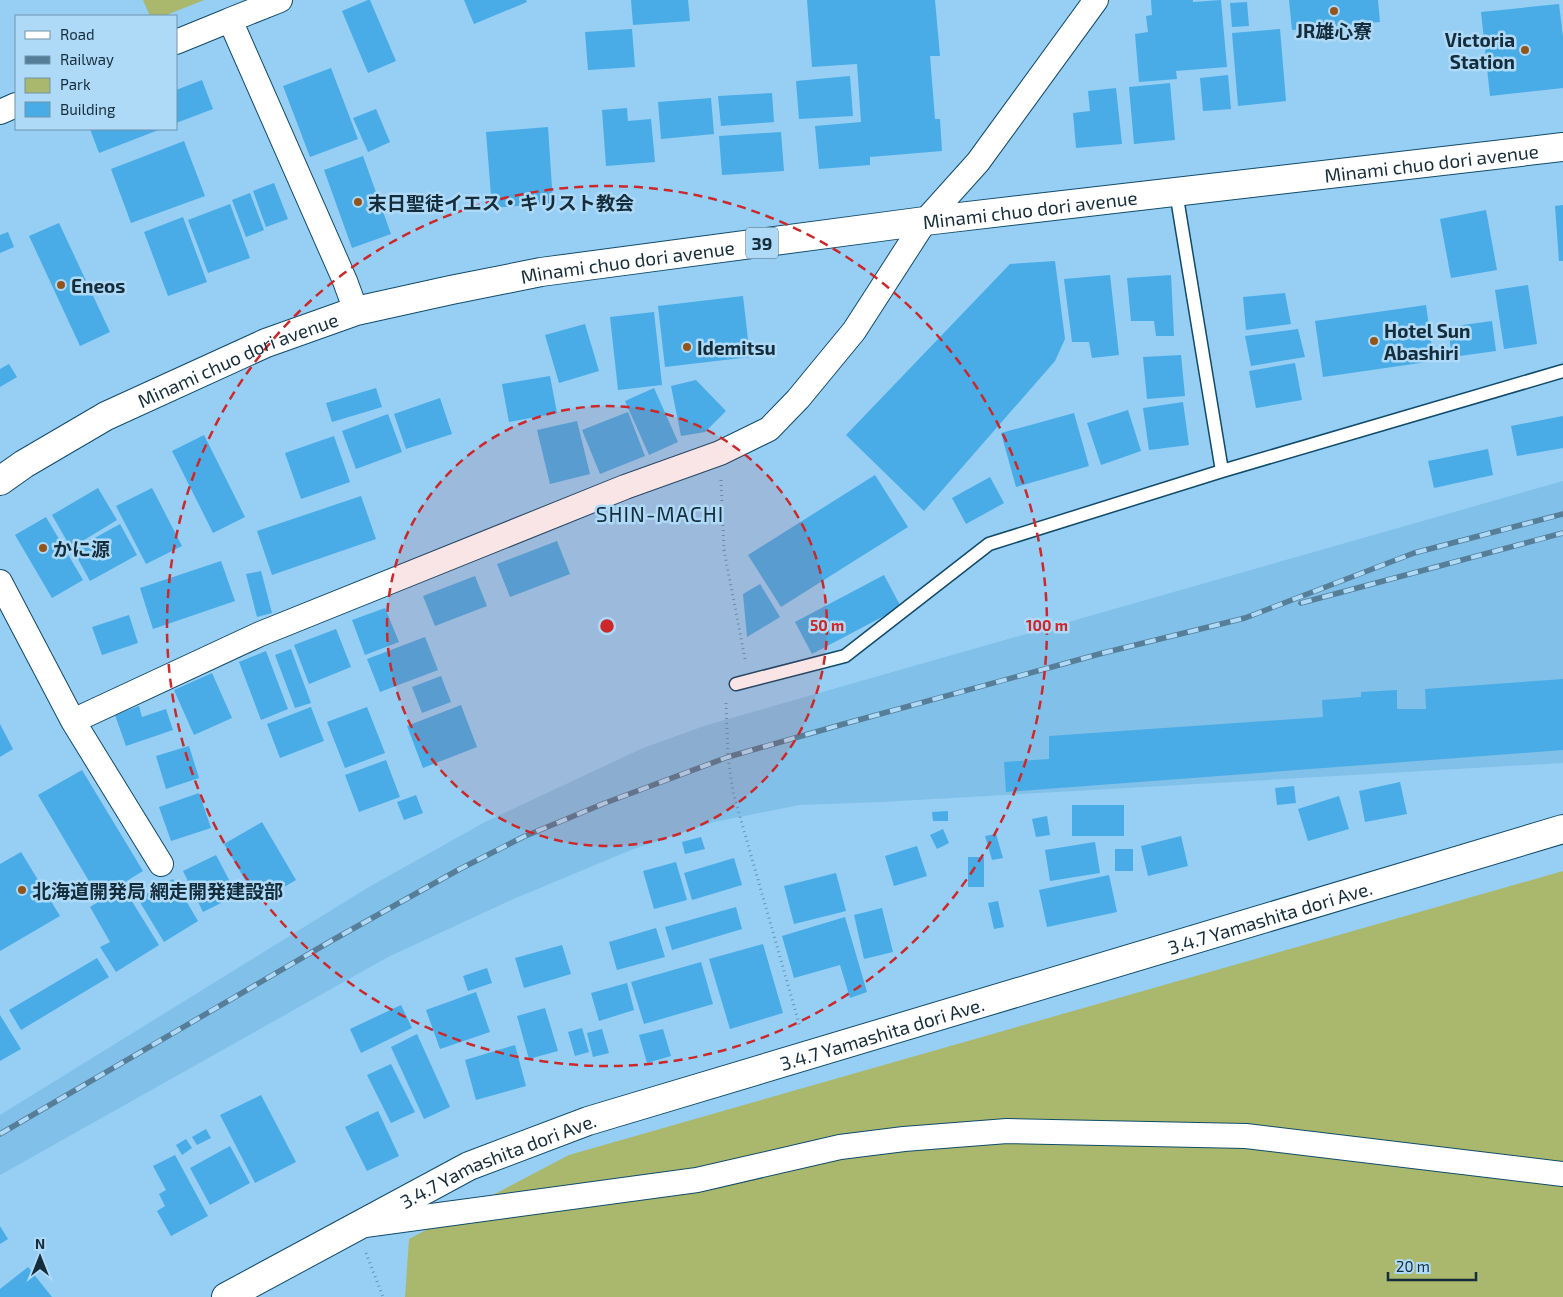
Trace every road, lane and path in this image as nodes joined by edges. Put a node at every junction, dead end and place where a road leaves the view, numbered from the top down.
1 (280, 0) edge
2 (1096, 0) edge
3 (230, 20) junction
4 (178, 41) edge
5 (15, 106) edge
6 (0, 112) edge
7 (1563, 147) edge
8 (1176, 192) junction
9 (926, 221) junction
10 (356, 311) junction
11 (1563, 371) edge
12 (720, 453) junction
13 (1222, 471) junction
14 (0, 480) edge
15 (0, 582) edge
16 (736, 684) junction
17 (73, 721) junction
18 (1563, 829) edge
19 (161, 864) dead end
20 (807, 1054) junction
21 (1563, 1174) edge
22 (356, 1226) junction
23 (226, 1297) edge
24 (383, 1297) edge

1 - 3 street
2 - 9 street
3 - 4 street
3 - 10 street
5 - 6 street
7 - 8 main road, Minami chuo dori avenue / 39
8 - 9 main road, Minami chuo dori avenue / 39
8 - 13 lane
9 - 10 main road, Minami chuo dori avenue / 39
9 - 12 street
10 - 14 main road, Minami chuo dori avenue / 39
11 - 13 lane
12 - 16 path
12 - 17 street
13 - 16 lane
15 - 17 street
16 - 20 path
17 - 19 street
18 - 20 main road, 3.4.7 Yamashita dori Ave.
20 - 22 main road, 3.4.7 Yamashita dori Ave.
21 - 22 street
22 - 23 main road, 3.4.7 Yamashita dori Ave.
22 - 24 path

